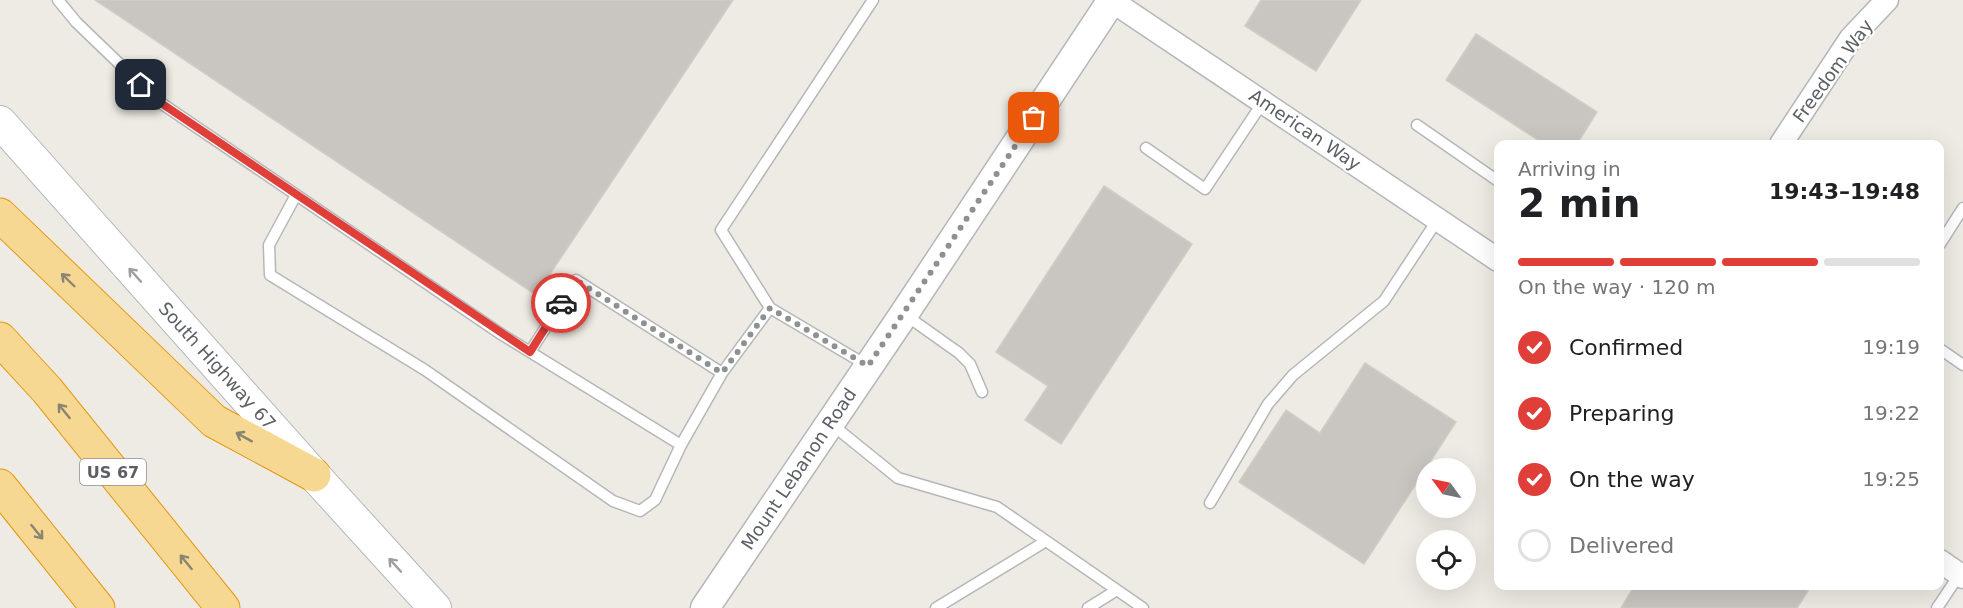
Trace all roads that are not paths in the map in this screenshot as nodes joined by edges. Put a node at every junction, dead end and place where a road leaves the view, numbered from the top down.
1 (58, 0) edge
2 (873, 0) edge
3 (1112, 0) edge
4 (1887, 0) edge
5 (1263, 102) junction
6 (0, 122) edge
7 (1417, 125) dead end
8 (1784, 140) edge
9 (1146, 148) dead end
10 (1494, 178) edge
11 (296, 195) junction
12 (1963, 208) edge
13 (0, 215) edge
14 (1438, 219) junction
15 (1944, 238) edge
16 (1494, 257) edge
17 (770, 308) junction
18 (904, 314) junction
19 (0, 339) edge
20 (530, 352) junction
21 (1944, 352) edge
22 (1963, 365) edge
23 (868, 366) junction
24 (722, 373) junction
25 (982, 392) dead end
26 (830, 423) junction
27 (681, 445) junction
28 (314, 475) junction
29 (0, 486) edge
30 (1210, 503) dead end
31 (1046, 541) junction
32 (1944, 564) edge
33 (1961, 576) edge
34 (1117, 590) junction
35 (98, 608) edge
36 (223, 608) edge
37 (435, 608) edge
38 (705, 608) edge
39 (936, 608) edge
40 (1088, 608) edge
41 (1143, 608) edge
42 (1937, 608) edge

1 - 11 lane
2 - 17 lane
3 - 5 street, American Way
3 - 18 street, Mount Lebanon Road
4 - 8 street, Freedom Way
5 - 9 lane
5 - 14 street, American Way
28 -> 6 main road, South Highway 67
7 - 10 lane
11 - 20 lane
11 - 27 lane
12 - 15 lane
28 -> 13 highway
14 - 16 street, American Way
14 - 30 lane
17 - 23 lane
17 - 24 lane
18 - 23 street, Mount Lebanon Road
18 - 25 lane
36 -> 19 highway, US 67
20 - 24 lane
20 - 27 lane
21 - 22 lane
23 - 26 street, Mount Lebanon Road
24 - 27 lane
26 - 31 lane
26 - 38 street, Mount Lebanon Road
37 -> 28 main road, South Highway 67
29 -> 35 highway
31 - 34 lane
31 - 39 lane
32 - 33 street
33 - 42 lane
34 - 40 lane
34 - 41 lane

